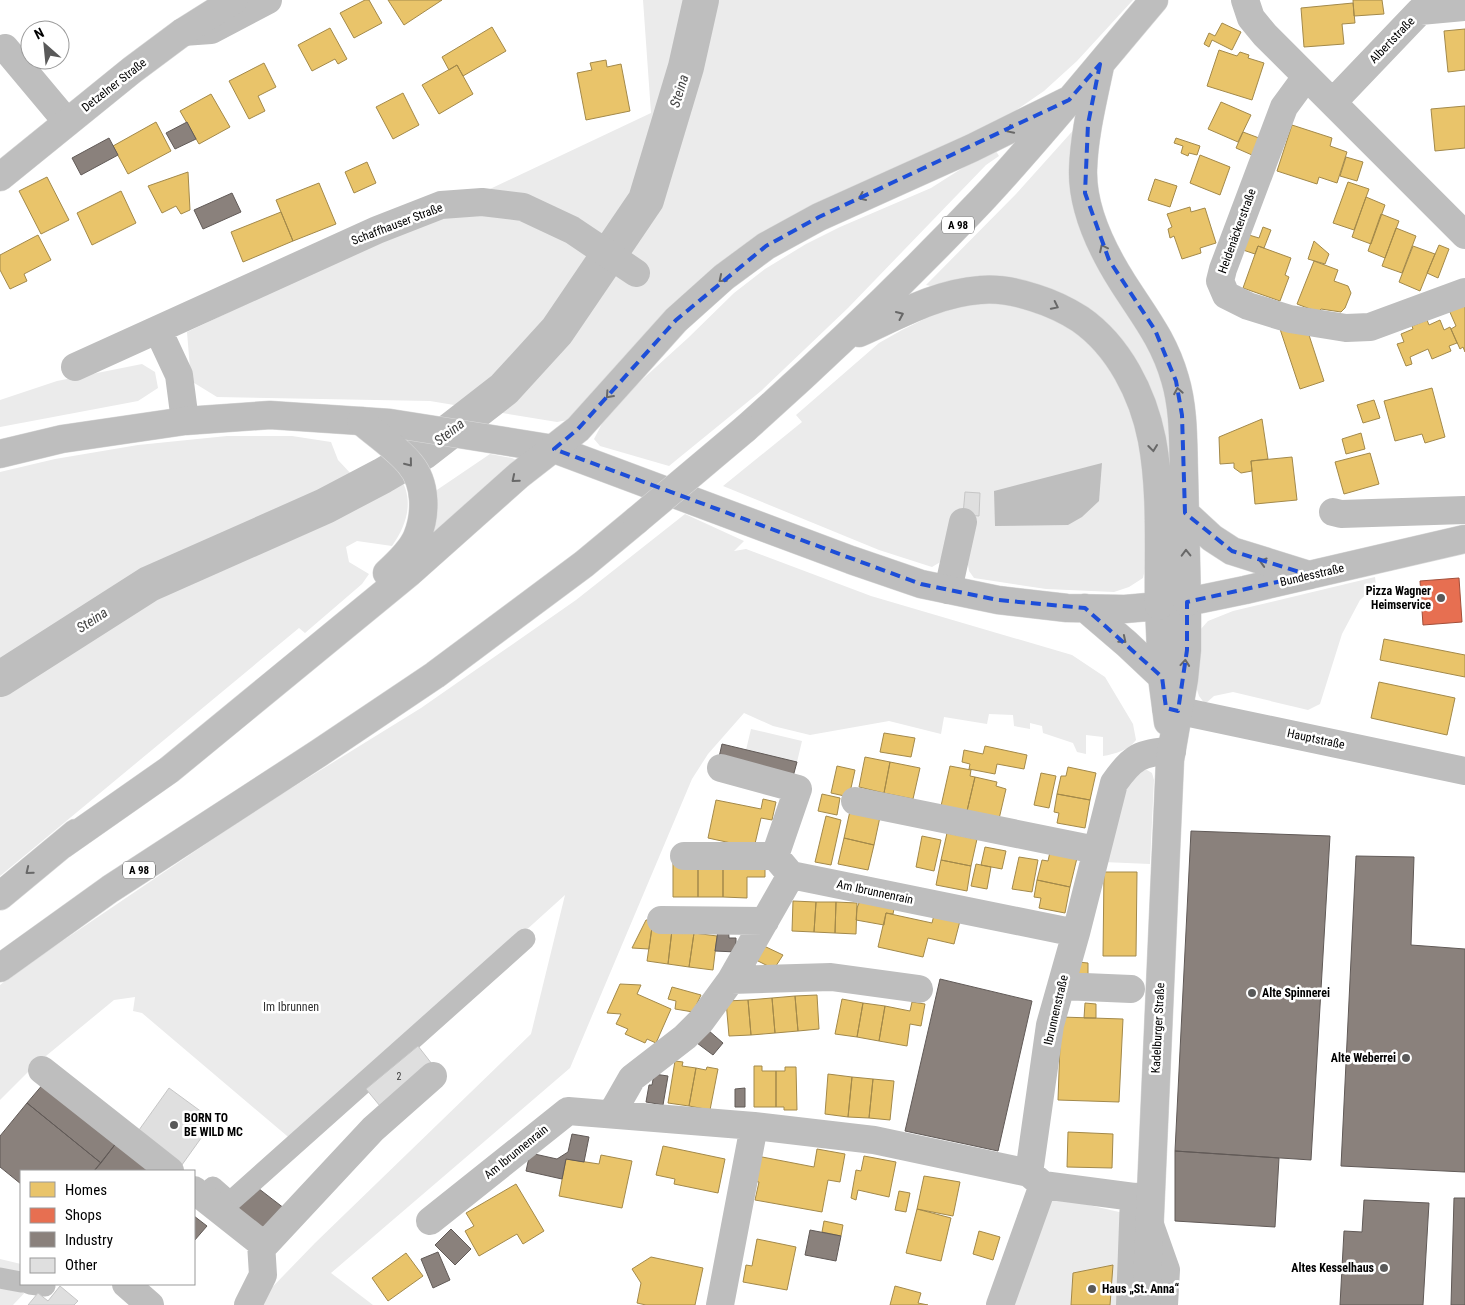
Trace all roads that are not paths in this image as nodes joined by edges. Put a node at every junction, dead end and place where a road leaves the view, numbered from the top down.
1 (234, 0) edge
2 (268, 0) edge
3 (1154, 0) edge
4 (1245, 0) edge
5 (1465, 7) edge
6 (183, 32) junction
7 (5, 48) dead end
8 (1100, 64) junction
9 (1306, 78) junction
10 (1069, 100) junction
11 (1333, 102) junction
12 (67, 122) junction
13 (0, 177) edge
14 (1460, 220) edge
15 (636, 273) dead end
16 (1465, 292) edge
17 (158, 330) junction
18 (839, 342) junction
19 (75, 367) dead end
20 (185, 421) junction
21 (376, 426) junction
22 (554, 449) junction
23 (0, 454) edge
24 (1465, 510) edge
25 (1333, 512) dead end
26 (1185, 513) junction
27 (962, 522) dead end
28 (1465, 539) edge
29 (1310, 575) junction
30 (948, 590) junction
31 (1187, 602) junction
32 (1159, 606) junction
33 (1085, 608) junction
34 (1162, 677) junction
35 (1172, 709) junction
36 (1172, 751) junction
37 (721, 768) dead end
38 (1465, 770) edge
39 (855, 801) dead end
40 (62, 845) junction
41 (1096, 850) junction
42 (684, 856) dead end
43 (783, 866) junction
44 (0, 896) edge
45 (661, 920) dead end
46 (765, 921) junction
47 (1076, 933) junction
48 (0, 968) edge
49 (731, 980) junction
50 (1061, 986) junction
51 (919, 989) dead end
52 (1131, 989) dead end
53 (42, 1070) dead end
54 (433, 1076) dead end
55 (612, 1113) junction
56 (754, 1126) junction
57 (169, 1170) edge
58 (1036, 1179) junction
59 (195, 1191) edge
60 (1145, 1205) junction
61 (430, 1220) dead end
62 (262, 1248) junction
63 (127, 1285) edge
64 (150, 1305) edge
65 (248, 1305) edge
66 (720, 1305) edge
67 (1000, 1305) edge
68 (1130, 1305) edge
69 (1146, 1305) edge
70 (1164, 1305) edge

1 - 6 main road, Detzelner Straße
2 - 6 main road
3 - 8 main road, A 98
4 - 9 main road
5 - 11 main road, Albertstraße
6 - 12 main road, Detzelner Straße
7 - 12 main road
8 - 10 main road, A 98
26 -> 8 main road, Kadelburger Straße
9 - 11 main road
9 - 16 main road, Heidenäckerstraße
10 - 18 main road, A 98
10 -> 22 main road
11 - 14 main road
12 - 13 main road, Detzelner Straße
15 - 17 main road, Schaffhauser Straße
17 - 19 main road, Schaffhauser Straße
17 - 20 main road
18 -> 32 main road, Kadelburger Straße
18 - 48 main road, A 98, bridge
20 - 21 main road
20 - 23 main road
21 - 22 main road, Bundesstraße
21 -> 40 main road
22 - 30 main road, Bundesstraße
22 -> 40 main road
24 - 25 main road
29 -> 26 main road
31 -> 26 main road, Kadelburger Straße
27 - 30 main road
28 - 29 main road, Bundesstraße
29 - 31 main road, Bundesstraße
30 - 33 main road, Bundesstraße
31 - 32 main road, Bundesstraße
35 -> 31 main road, Kadelburger Straße
32 - 33 main road, Bundesstraße
32 - 34 main road, Kadelburger Straße
33 -> 34 main road
34 - 35 main road, Kadelburger Straße
35 - 36 main road, Kadelburger Straße
35 - 38 main road, Hauptstraße
36 - 41 main road, Ibrunnenstraße
36 - 60 main road, Kadelburger Straße
37 - 43 main road
39 - 41 main road
40 -> 44 main road
41 - 47 main road, Ibrunnenstraße
42 - 43 main road, Am Ibrunnenrain
43 - 46 main road
43 - 47 main road, Am Ibrunnenrain
45 - 46 main road
46 - 49 main road
47 - 50 main road, Ibrunnenstraße
49 - 51 main road
49 - 55 main road
50 - 52 main road
50 - 58 main road, Ibrunnenstraße
53 - 57 main road
54 - 62 main road
55 - 56 main road, Am Ibrunnenrain
55 - 61 main road, Am Ibrunnenrain
56 - 58 main road, Am Ibrunnenrain
56 - 66 main road
58 - 60 main road, Am Ibrunnenrain
58 - 67 main road, Ibrunnenstraße
59 - 62 main road
60 - 68 main road
60 - 69 main road, Kadelburger Straße
60 - 70 main road
62 - 65 main road
63 - 64 main road

